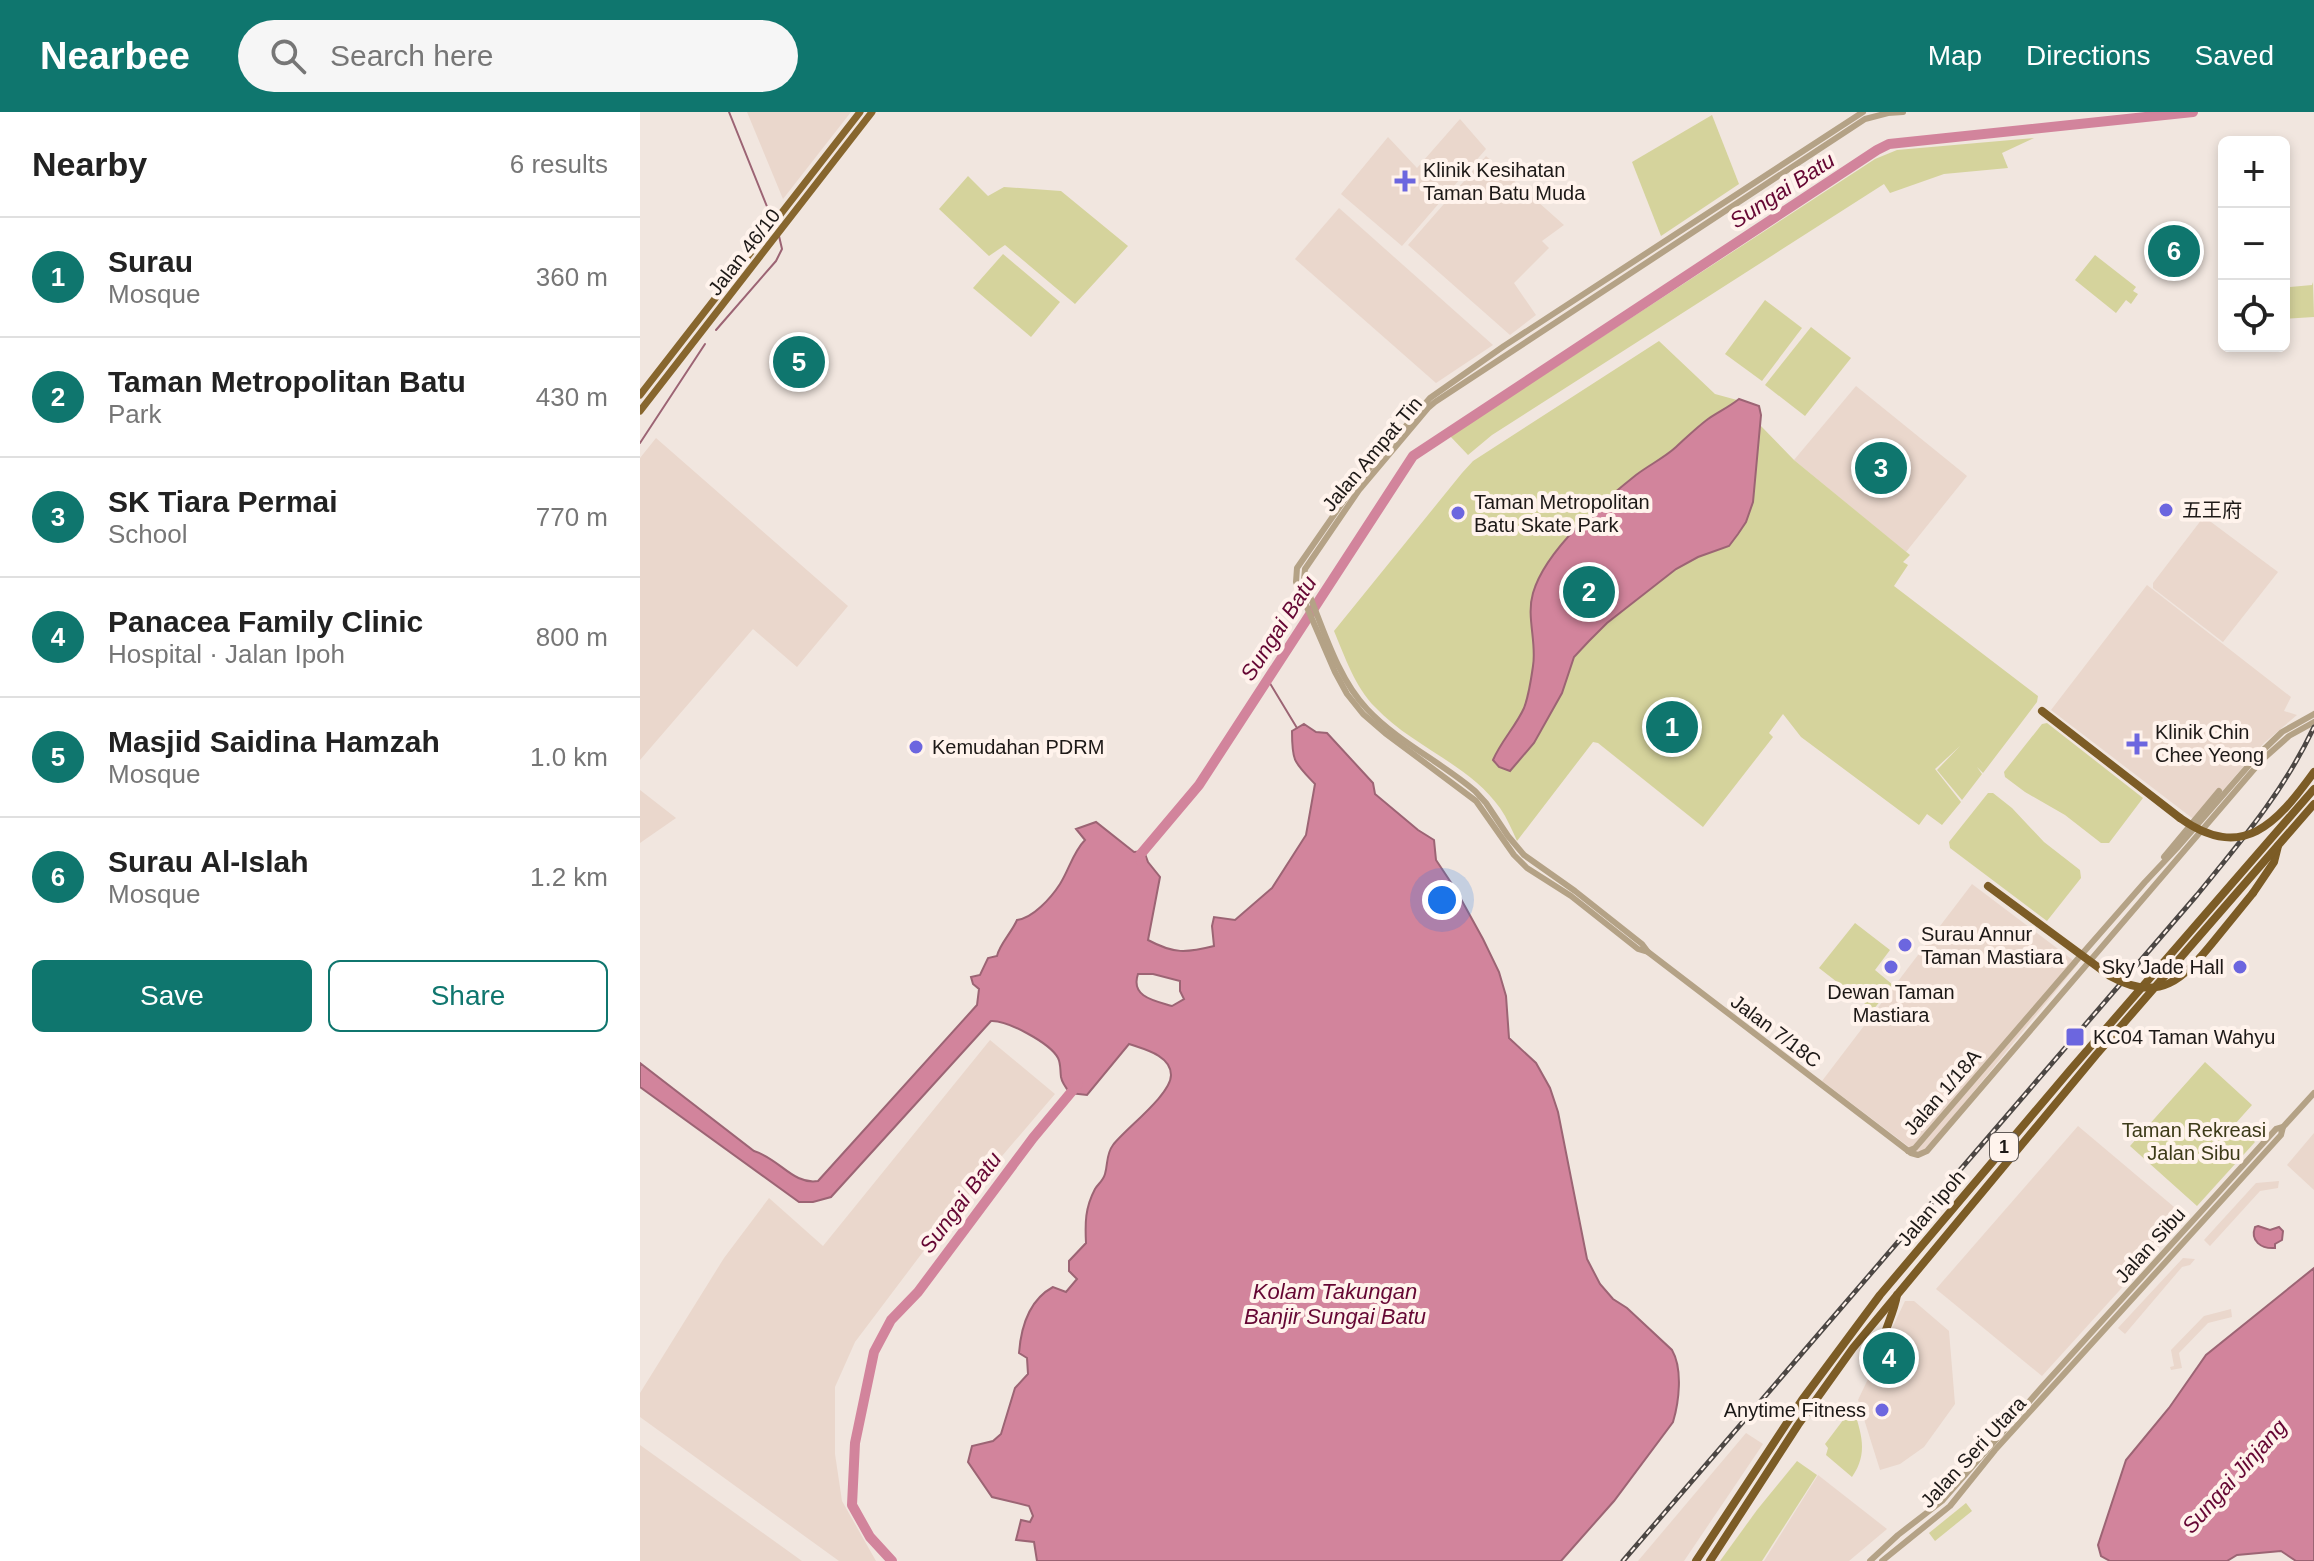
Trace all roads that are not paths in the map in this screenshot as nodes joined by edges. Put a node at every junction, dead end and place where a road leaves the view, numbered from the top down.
1 (860, 112) edge
2 (872, 112) edge
3 (1863, 112) edge
4 (1903, 112) edge
5 (1781, 176) junction
6 (1751, 186) junction
7 (640, 395) edge
8 (640, 411) edge
9 (1306, 597) junction
10 (2042, 711) dead end
11 (2314, 714) edge
12 (2314, 722) edge
13 (2314, 772) edge
14 (2314, 789) edge
15 (2219, 791) dead end
16 (2314, 804) edge
17 (2278, 845) junction
18 (2180, 850) junction
19 (2145, 882) junction
20 (1984, 885) dead end
21 (1626, 935) junction
22 (1648, 952) junction
23 (2314, 1093) edge
24 (1908, 1151) junction
25 (1897, 1295) junction
26 (1880, 1357) dead end
27 (2045, 1390) junction
28 (1696, 1561) edge
29 (1710, 1561) edge
30 (1870, 1561) edge
31 (1882, 1561) edge

1 - 7 main road, Jalan 46/10
2 - 8 main road, Jalan 46/10
3 - 6 street, Jalan Ampat Tin
4 - 5 street, Jalan Ampat Tin
5 - 6 street
5 - 9 street, Jalan Ampat Tin
6 - 9 street, Jalan Ampat Tin
9 - 21 street, Jalan Ampat Tin
10 - 13 highway, bridge
11 - 18 street
12 - 18 street
14 - 28 highway, Jalan Ipoh / 1
15 - 19 street
16 - 17 highway, Jalan Ipoh / 1
17 - 20 highway, bridge
17 - 25 highway, Jalan Ipoh / 1
18 - 19 street, Jalan 1/18A
18 - 24 street, Jalan 1/18A
19 - 24 street, Jalan 1/18A
21 - 22 street
21 - 22 street, Jalan 7/18C
22 - 24 street, Jalan 7/18C
23 - 27 street, Jalan Sibu
25 - 26 highway
25 - 29 highway, Jalan Ipoh / 1
27 - 30 street, Jalan Seri Utara
27 - 31 street, Jalan Seri Utara

